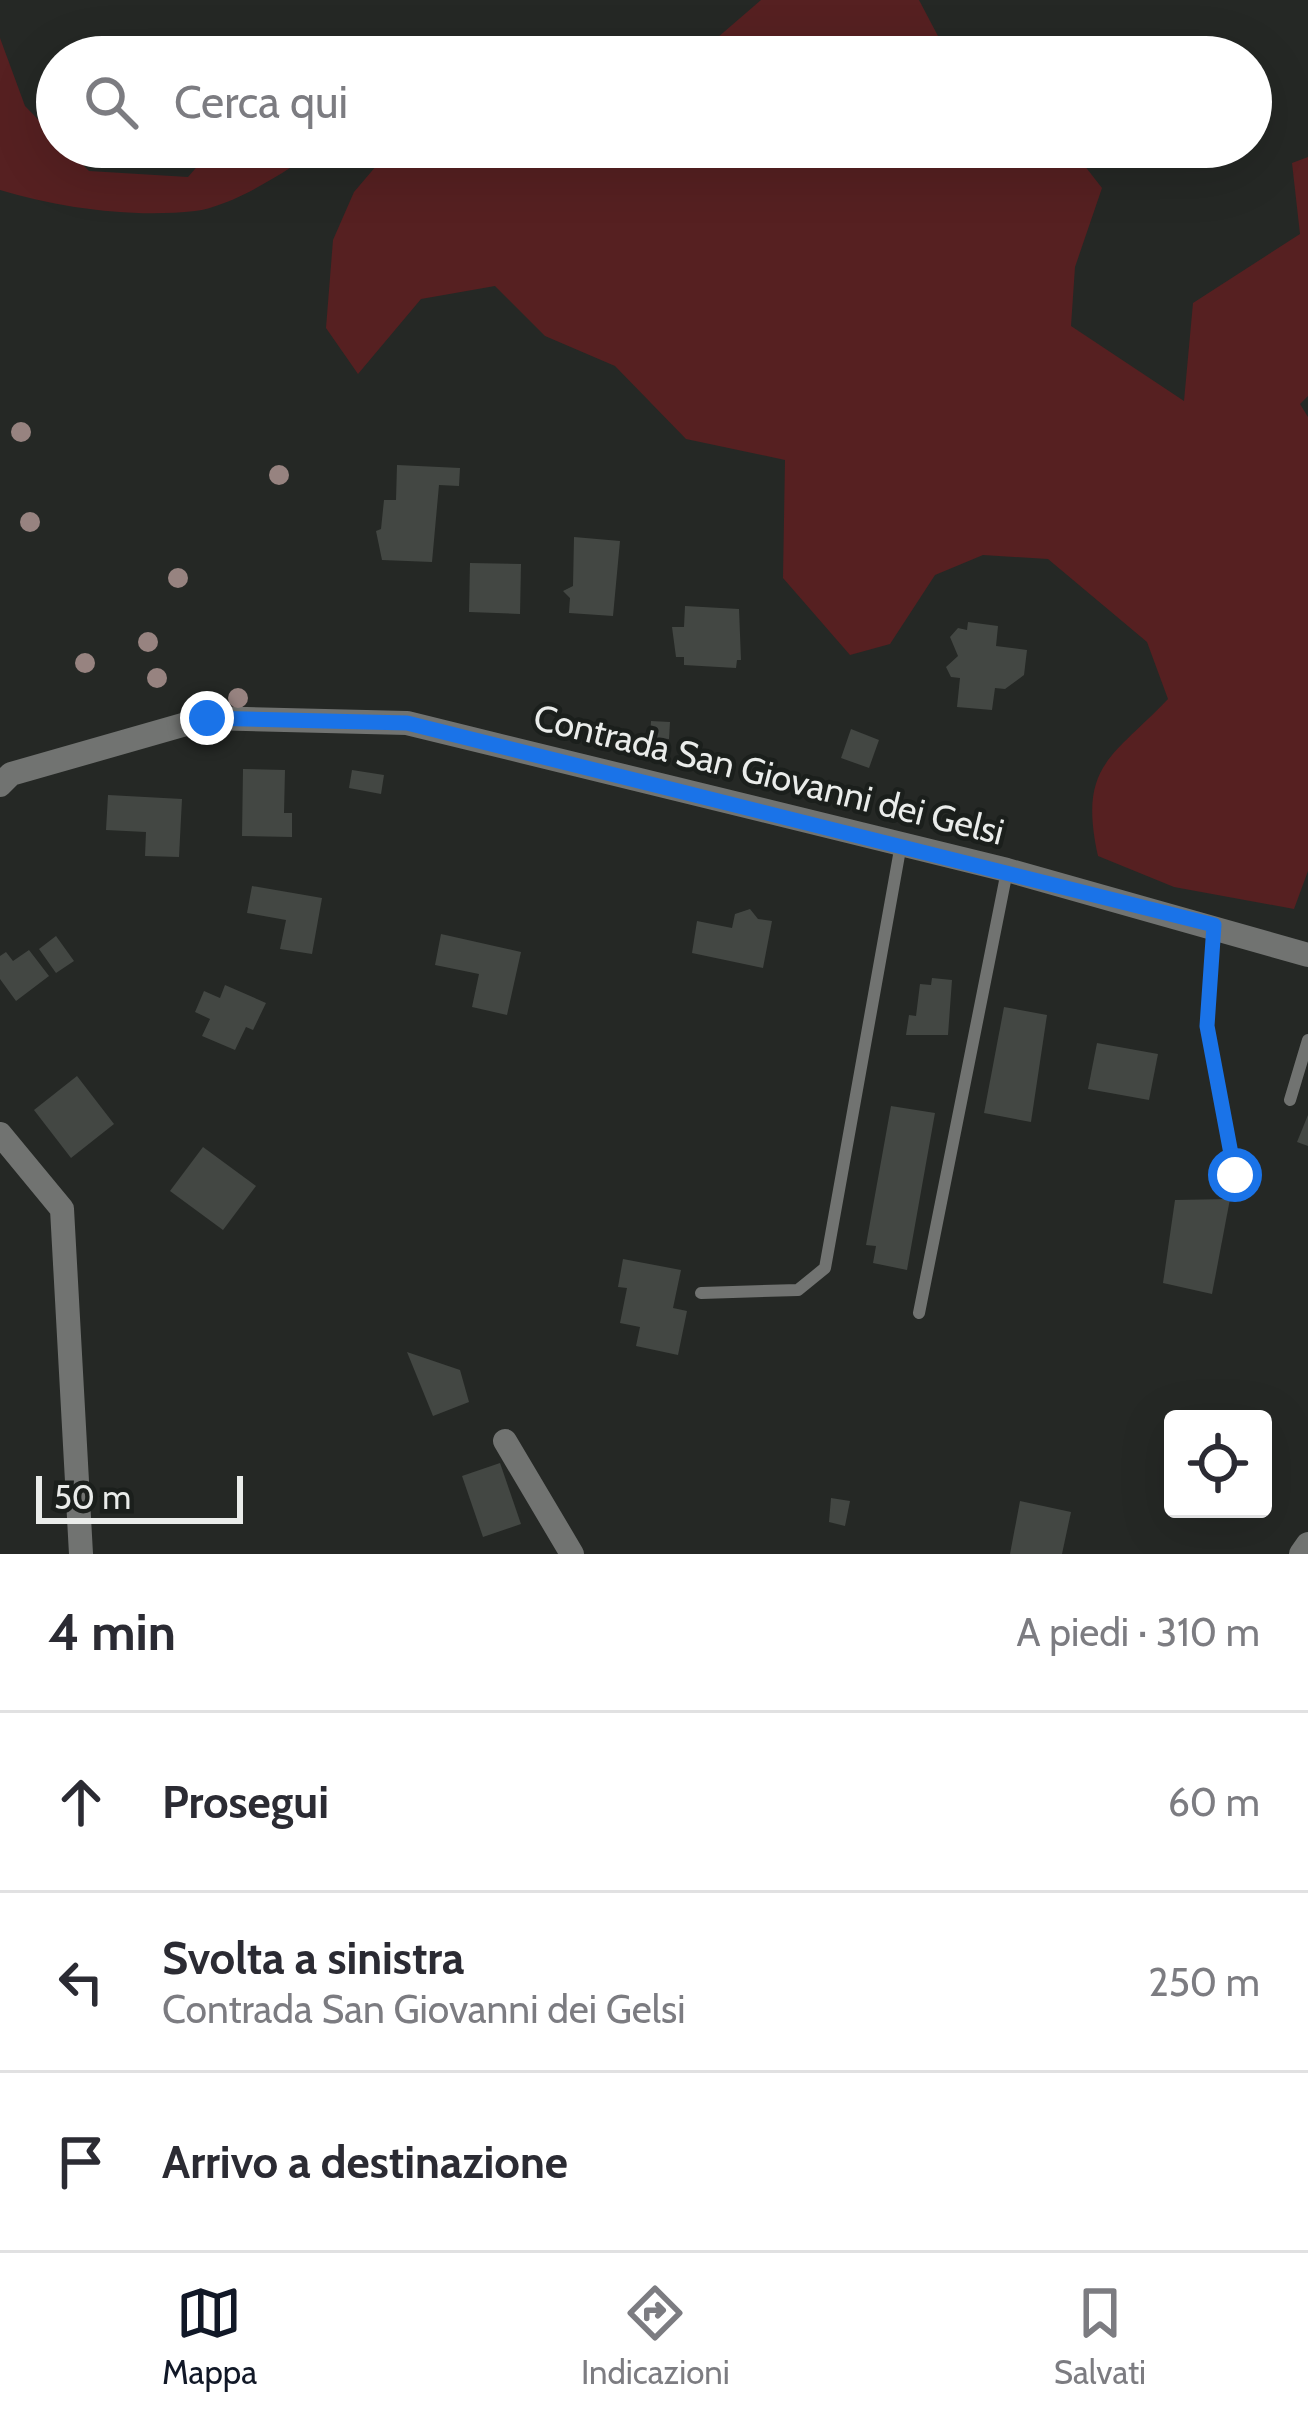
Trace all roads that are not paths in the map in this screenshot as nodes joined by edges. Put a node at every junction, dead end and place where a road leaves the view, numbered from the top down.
1 (0, 785) edge
2 (902, 843) junction
3 (1007, 870) junction
4 (1214, 925) junction
5 (1308, 955) edge
6 (1308, 1040) edge
7 (1290, 1100) dead end
8 (0, 1134) edge
9 (1235, 1175) dead end
10 (701, 1292) dead end
11 (919, 1313) dead end
12 (505, 1441) dead end
13 (1308, 1544) edge
14 (81, 1554) edge
15 (572, 1554) edge
16 (1301, 1554) edge

1 - 2 street, Contrada San Giovanni dei Gelsi
2 - 3 street, Contrada San Giovanni dei Gelsi
2 - 10 lane
3 - 4 street, Contrada San Giovanni dei Gelsi
3 - 11 lane
4 - 5 street, Contrada San Giovanni dei Gelsi
4 - 9 lane
6 - 7 lane
8 - 14 street
12 - 15 street
13 - 16 street

